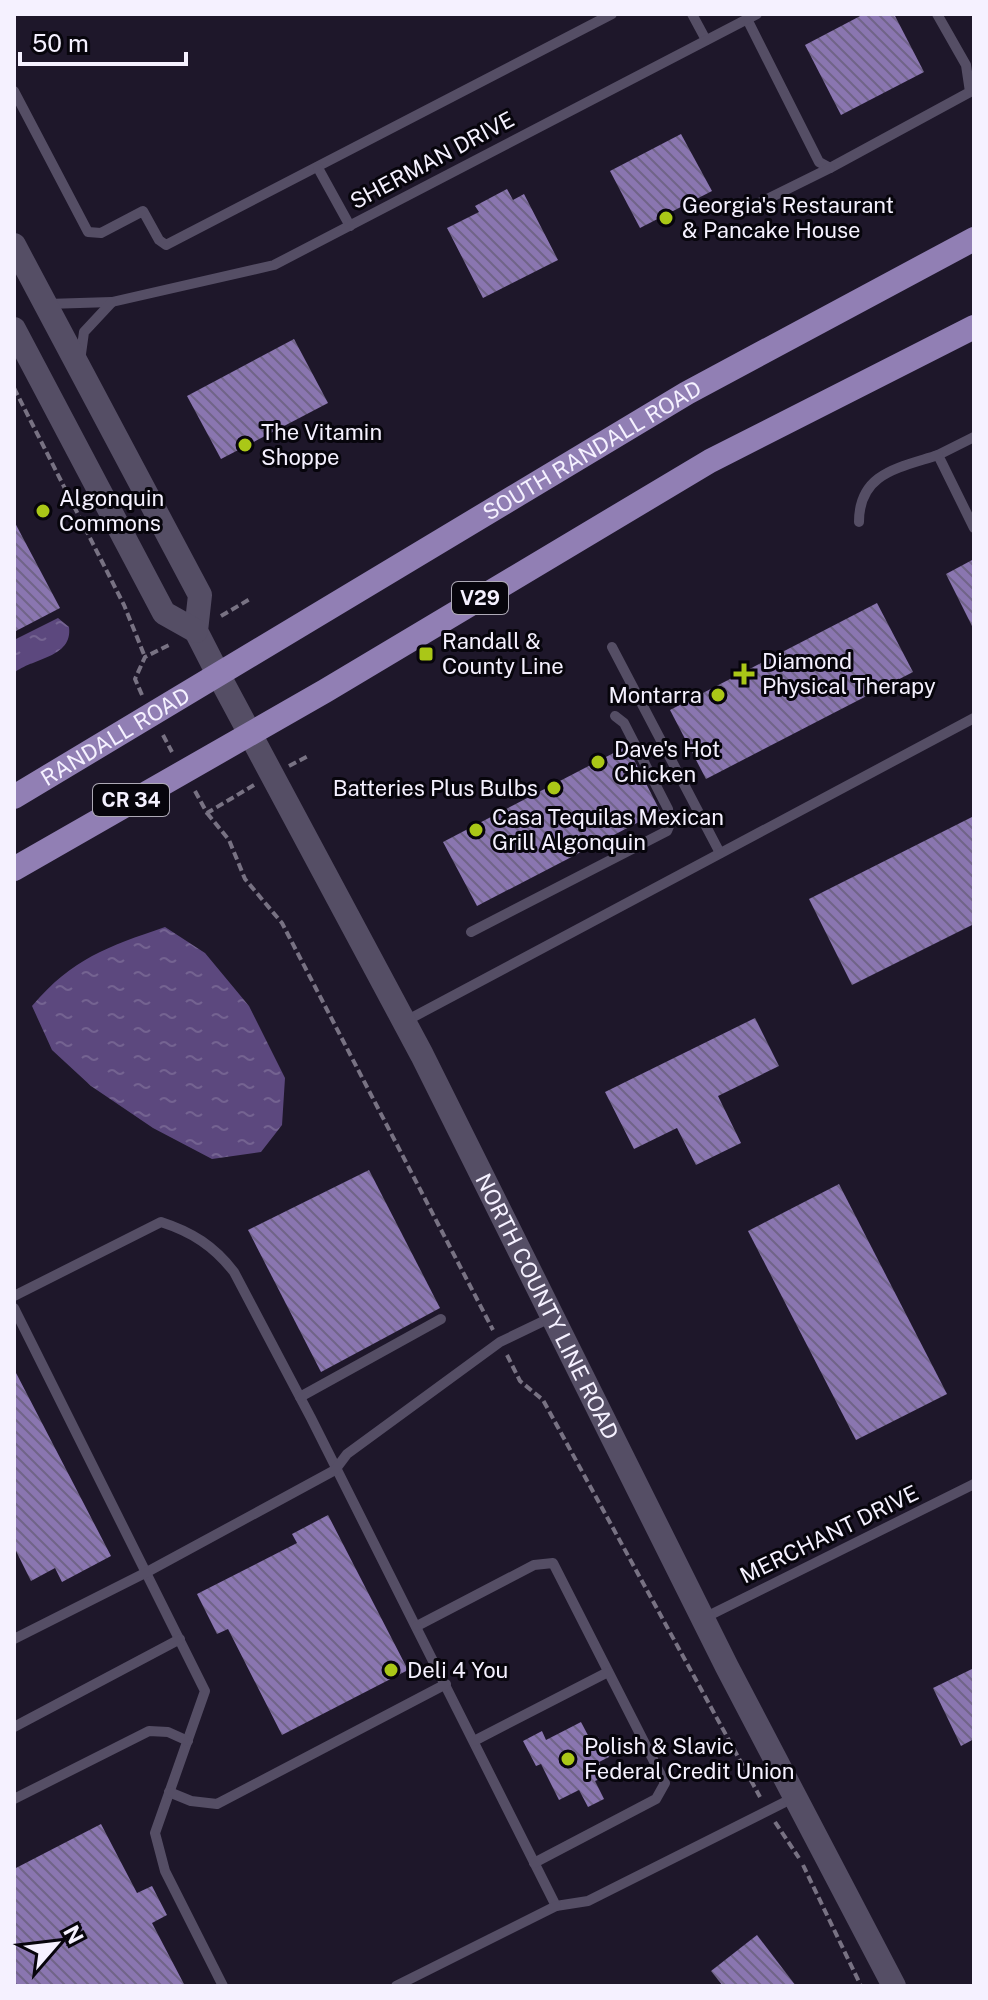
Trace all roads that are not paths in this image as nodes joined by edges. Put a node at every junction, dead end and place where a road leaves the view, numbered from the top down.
1 (612, 14) edge
2 (692, 14) edge
3 (937, 14) edge
4 (752, 17) edge
5 (706, 40) junction
6 (14, 91) edge
7 (318, 168) junction
8 (830, 168) junction
9 (745, 210) dead end
10 (350, 226) junction
11 (974, 239) edge
12 (14, 245) edge
13 (112, 302) junction
14 (45, 304) junction
15 (974, 327) edge
16 (14, 329) edge
17 (79, 367) junction
18 (974, 437) edge
19 (938, 455) junction
20 (859, 522) dead end
21 (974, 528) edge
22 (196, 631) junction
23 (612, 647) dead end
24 (218, 674) junction
25 (615, 716) dead end
26 (974, 718) edge
27 (250, 733) junction
28 (14, 797) edge
29 (720, 853) junction
30 (14, 869) edge
31 (471, 932) dead end
32 (404, 1022) junction
33 (14, 1296) edge
34 (14, 1308) edge
35 (552, 1317) junction
36 (441, 1319) dead end
37 (300, 1397) junction
38 (335, 1470) junction
39 (974, 1484) edge
40 (147, 1572) junction
41 (703, 1619) junction
42 (417, 1626) junction
43 (14, 1639) edge
44 (180, 1639) junction
45 (608, 1672) junction
46 (446, 1684) junction
47 (14, 1727) edge
48 (188, 1741) junction
49 (474, 1741) junction
50 (169, 1792) junction
51 (795, 1797) junction
52 (14, 1799) edge
53 (534, 1863) junction
54 (556, 1906) junction
55 (223, 1986) edge
56 (396, 1986) edge
57 (894, 1986) edge

1 - 7 lane
2 - 5 lane
3 - 8 lane
4 - 5 lane, SHERMAN DRIVE
4 - 8 lane
5 - 10 lane, SHERMAN DRIVE
6 - 7 lane
7 - 10 lane
8 - 9 lane
10 - 13 lane, SHERMAN DRIVE
11 - 24 main road, SOUTH RANDALL ROAD
12 - 14 street
13 - 14 lane, SHERMAN DRIVE
13 - 17 lane
14 - 17 street
15 - 27 main road, V29
16 - 22 street
17 - 22 street
18 - 19 lane
19 - 20 lane
19 - 21 lane
22 - 24 street, NORTH COUNTY LINE ROAD
23 - 29 lane
24 - 27 street, NORTH COUNTY LINE ROAD
24 - 28 main road, RANDALL ROAD / CR 34
25 - 31 lane
26 - 29 lane
27 - 30 main road, CR 34
27 - 32 street, NORTH COUNTY LINE ROAD
29 - 32 lane
32 - 35 street, NORTH COUNTY LINE ROAD
33 - 37 lane
34 - 40 lane
35 - 38 lane
35 - 41 street, NORTH COUNTY LINE ROAD
36 - 37 lane
37 - 38 lane
38 - 40 lane
38 - 42 lane
39 - 41 lane, MERCHANT DRIVE
40 - 43 lane
40 - 44 lane
41 - 51 street, NORTH COUNTY LINE ROAD
42 - 45 lane
42 - 46 lane
44 - 47 lane
44 - 48 lane
45 - 49 lane
45 - 53 lane
46 - 49 lane
46 - 50 lane
48 - 50 lane
48 - 52 lane
49 - 53 lane
50 - 55 lane
51 - 54 lane
51 - 57 street, NORTH COUNTY LINE ROAD
53 - 54 lane
54 - 56 lane

